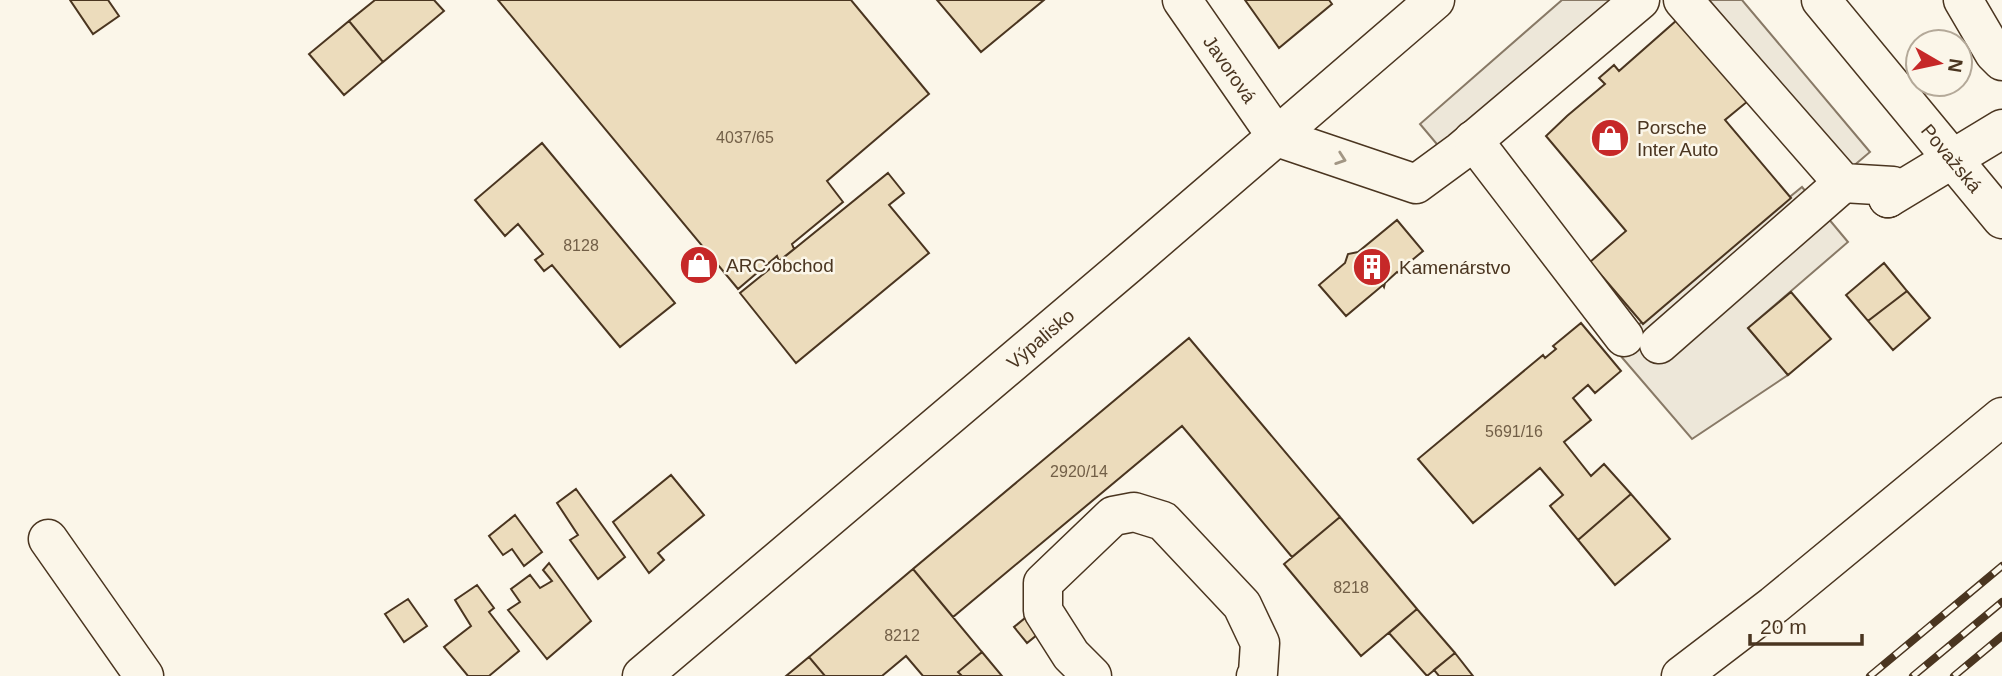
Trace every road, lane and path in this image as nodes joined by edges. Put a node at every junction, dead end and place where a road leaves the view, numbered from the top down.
1 (1182, 0) edge
2 (1435, 0) edge
3 (1640, 0) edge
4 (1683, 0) edge
5 (1821, 0) edge
6 (1962, 0) edge
7 (2002, 61) edge
8 (2002, 129) edge
9 (1277, 137) junction
10 (1467, 146) junction
11 (1951, 159) junction
12 (1843, 183) junction
13 (2002, 219) edge
14 (2002, 417) edge
15 (48, 539) dead end
16 (144, 676) edge
17 (642, 676) edge
18 (1092, 676) edge
19 (1256, 676) edge
20 (1681, 676) edge

1 - 9 main road, Javorová
2 - 9 main road, Výpalisko
3 - 10 main road
4 - 12 main road
5 - 11 main road, Považská
6 - 7 main road
8 - 11 main road
9 -> 10 main road
9 - 17 main road, Výpalisko
10 - 12 main road
11 - 12 main road
11 - 13 main road, Považská
14 - 20 main road
15 - 16 main road
18 - 19 main road

